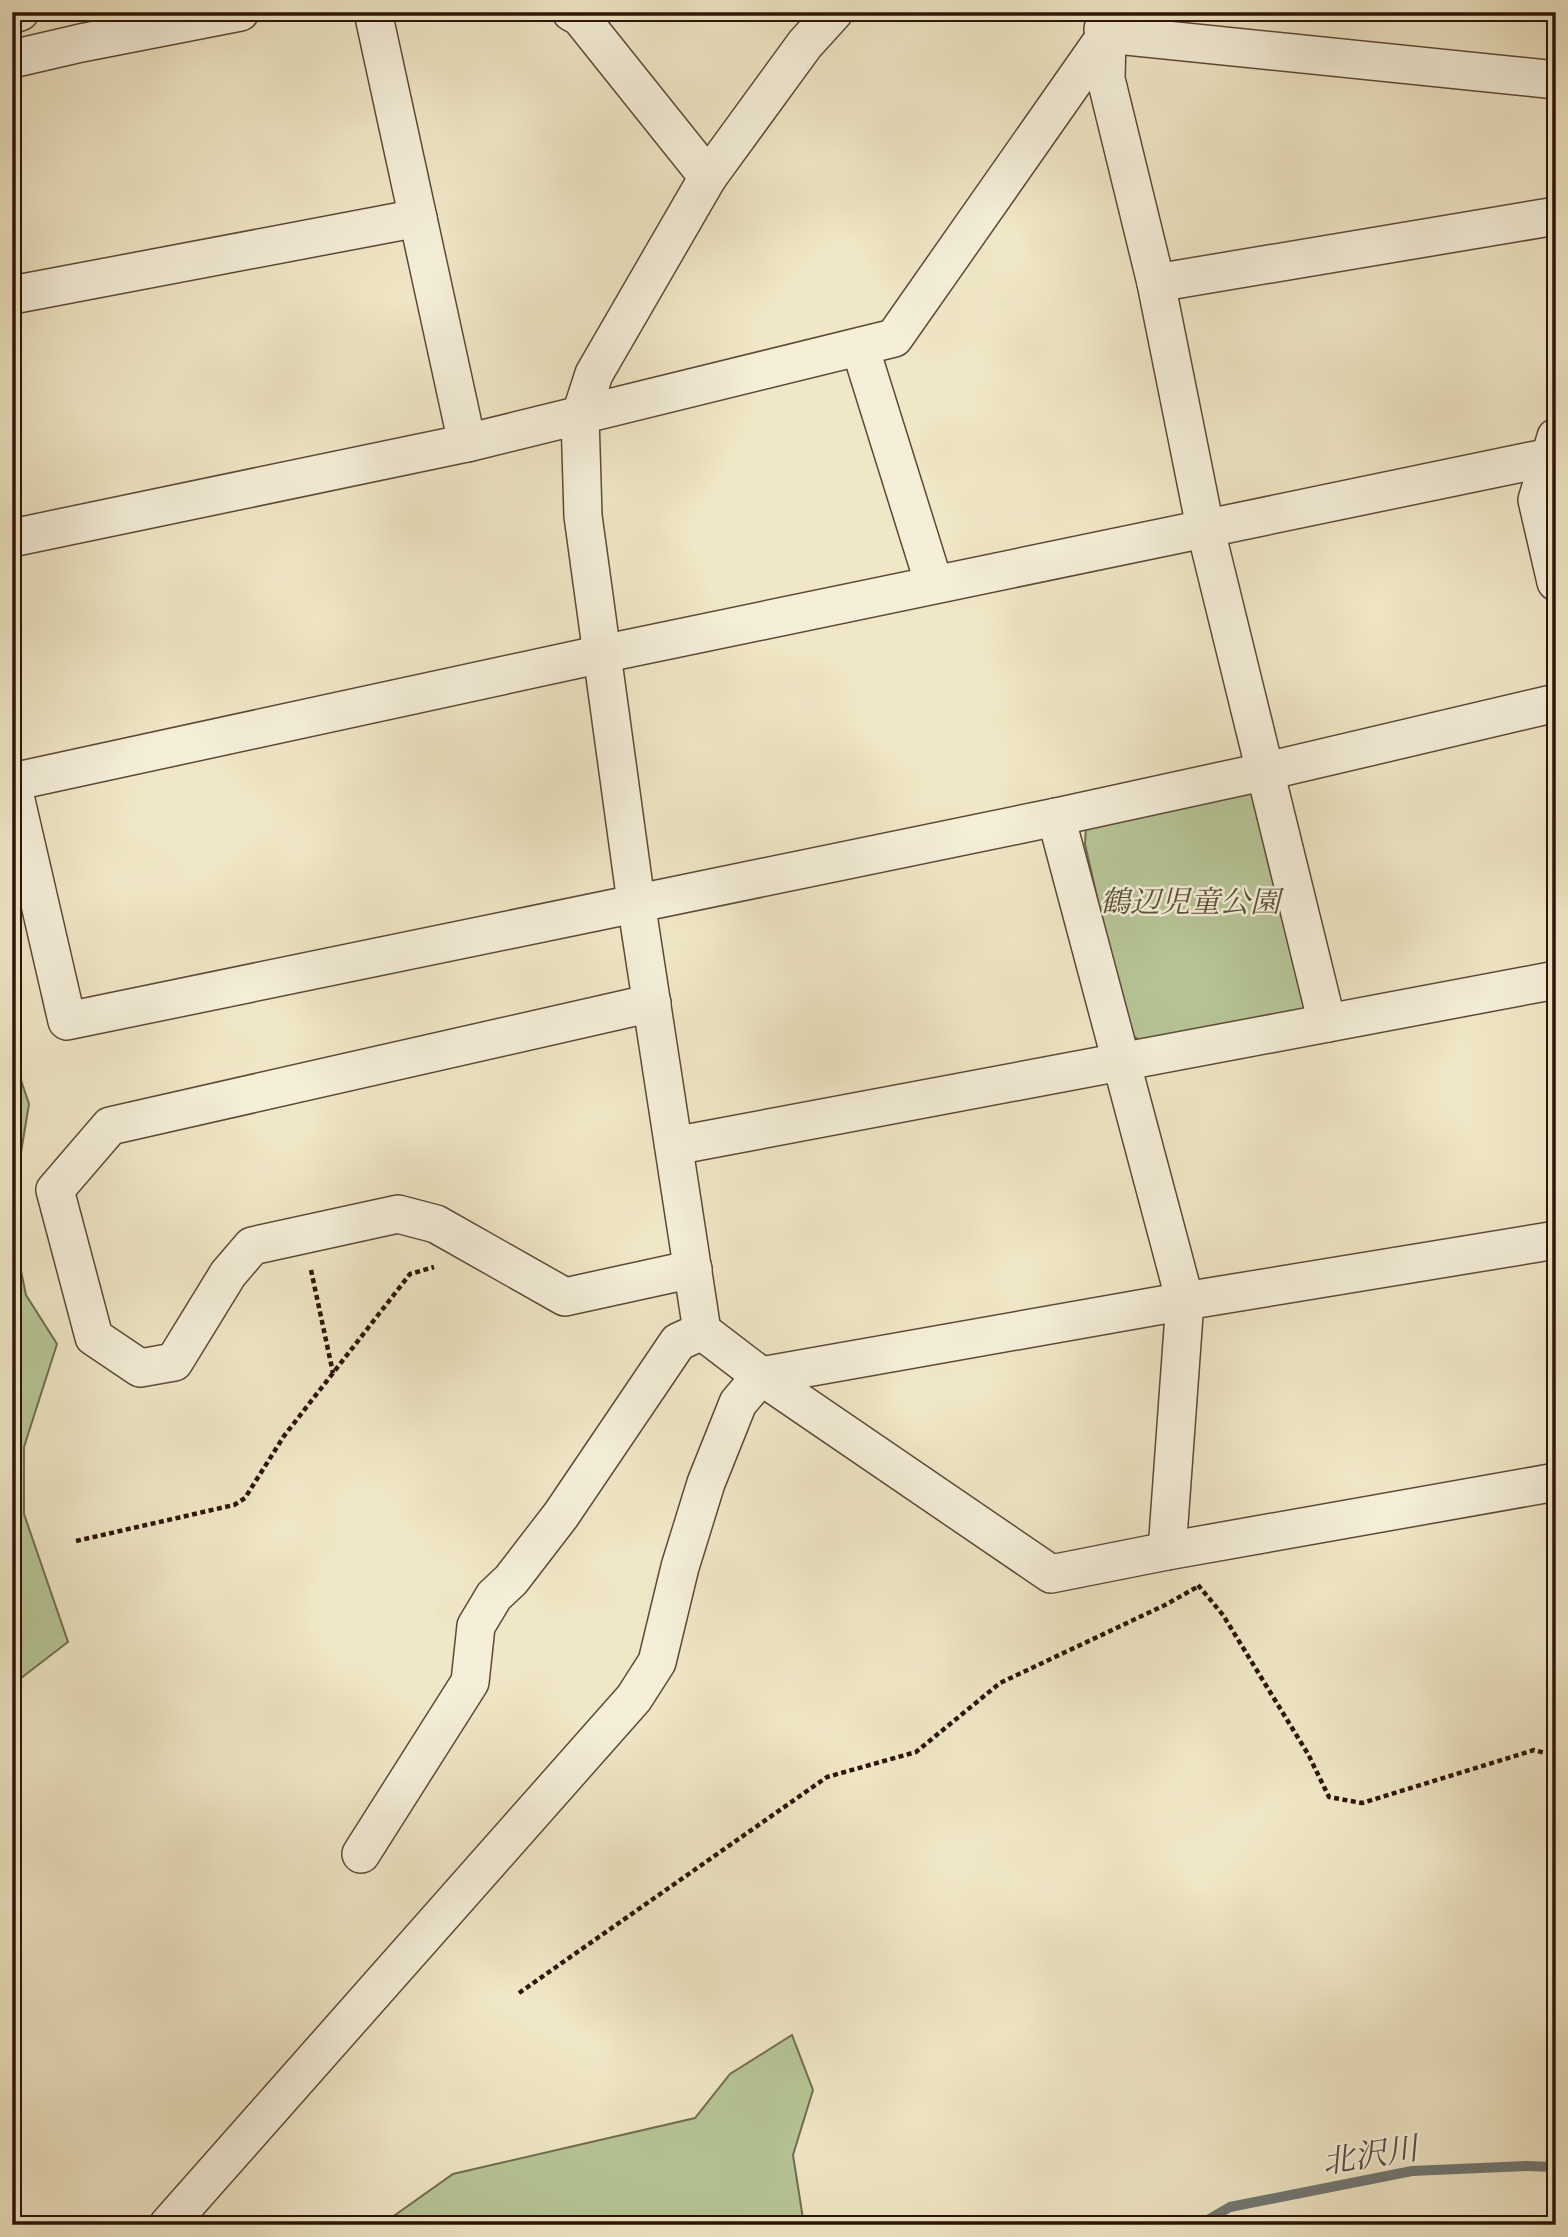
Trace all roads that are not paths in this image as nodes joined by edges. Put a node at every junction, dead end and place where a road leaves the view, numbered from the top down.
1 (20, 12) edge
2 (240, 12) edge
3 (373, 12) edge
4 (571, 12) edge
5 (834, 12) edge
6 (12, 14) edge
7 (1104, 19) edge
8 (12, 59) edge
9 (1556, 80) edge
10 (708, 177) junction
11 (1556, 216) edge
12 (418, 218) junction
13 (1156, 283) junction
14 (12, 295) edge
15 (860, 347) junction
16 (580, 417) junction
17 (467, 443) junction
18 (1553, 447) edge
19 (1205, 527) junction
20 (12, 538) edge
21 (1556, 582) edge
22 (934, 584) junction
23 (602, 654) junction
24 (1556, 703) edge
25 (1267, 771) junction
26 (12, 783) edge
27 (1056, 817) junction
28 (636, 902) junction
29 (1556, 980) edge
30 (652, 1003) junction
31 (1327, 1023) junction
32 (1121, 1062) junction
33 (674, 1146) junction
34 (1556, 1240) edge
35 (693, 1269) junction
36 (1185, 1301) junction
37 (702, 1331) junction
38 (761, 1376) junction
39 (1556, 1482) edge
40 (1167, 1551) junction
41 (361, 1854) dead end
42 (168, 2225) edge

1 - 6 street
2 - 8 street
3 - 12 street
4 - 10 street
5 - 10 street
7 - 9 street
7 - 13 street
7 - 15 street
10 - 16 street
11 - 13 street
12 - 14 street
12 - 17 street
13 - 19 street
15 - 16 street
15 - 22 street
16 - 17 street
16 - 23 street
17 - 20 street
18 - 19 street
18 - 21 street
19 - 22 street
19 - 25 street
22 - 23 street
23 - 26 street
23 - 28 street
24 - 25 street
25 - 27 street
25 - 31 street
26 - 28 street
27 - 28 street
27 - 32 street
28 - 30 street
29 - 31 street
30 - 33 street
30 - 35 street
31 - 32 street
32 - 33 street
32 - 36 street
33 - 35 street
34 - 36 street
35 - 37 street
36 - 38 street
36 - 40 street
37 - 38 street
37 - 41 street
38 - 40 street
38 - 42 street
39 - 40 street

